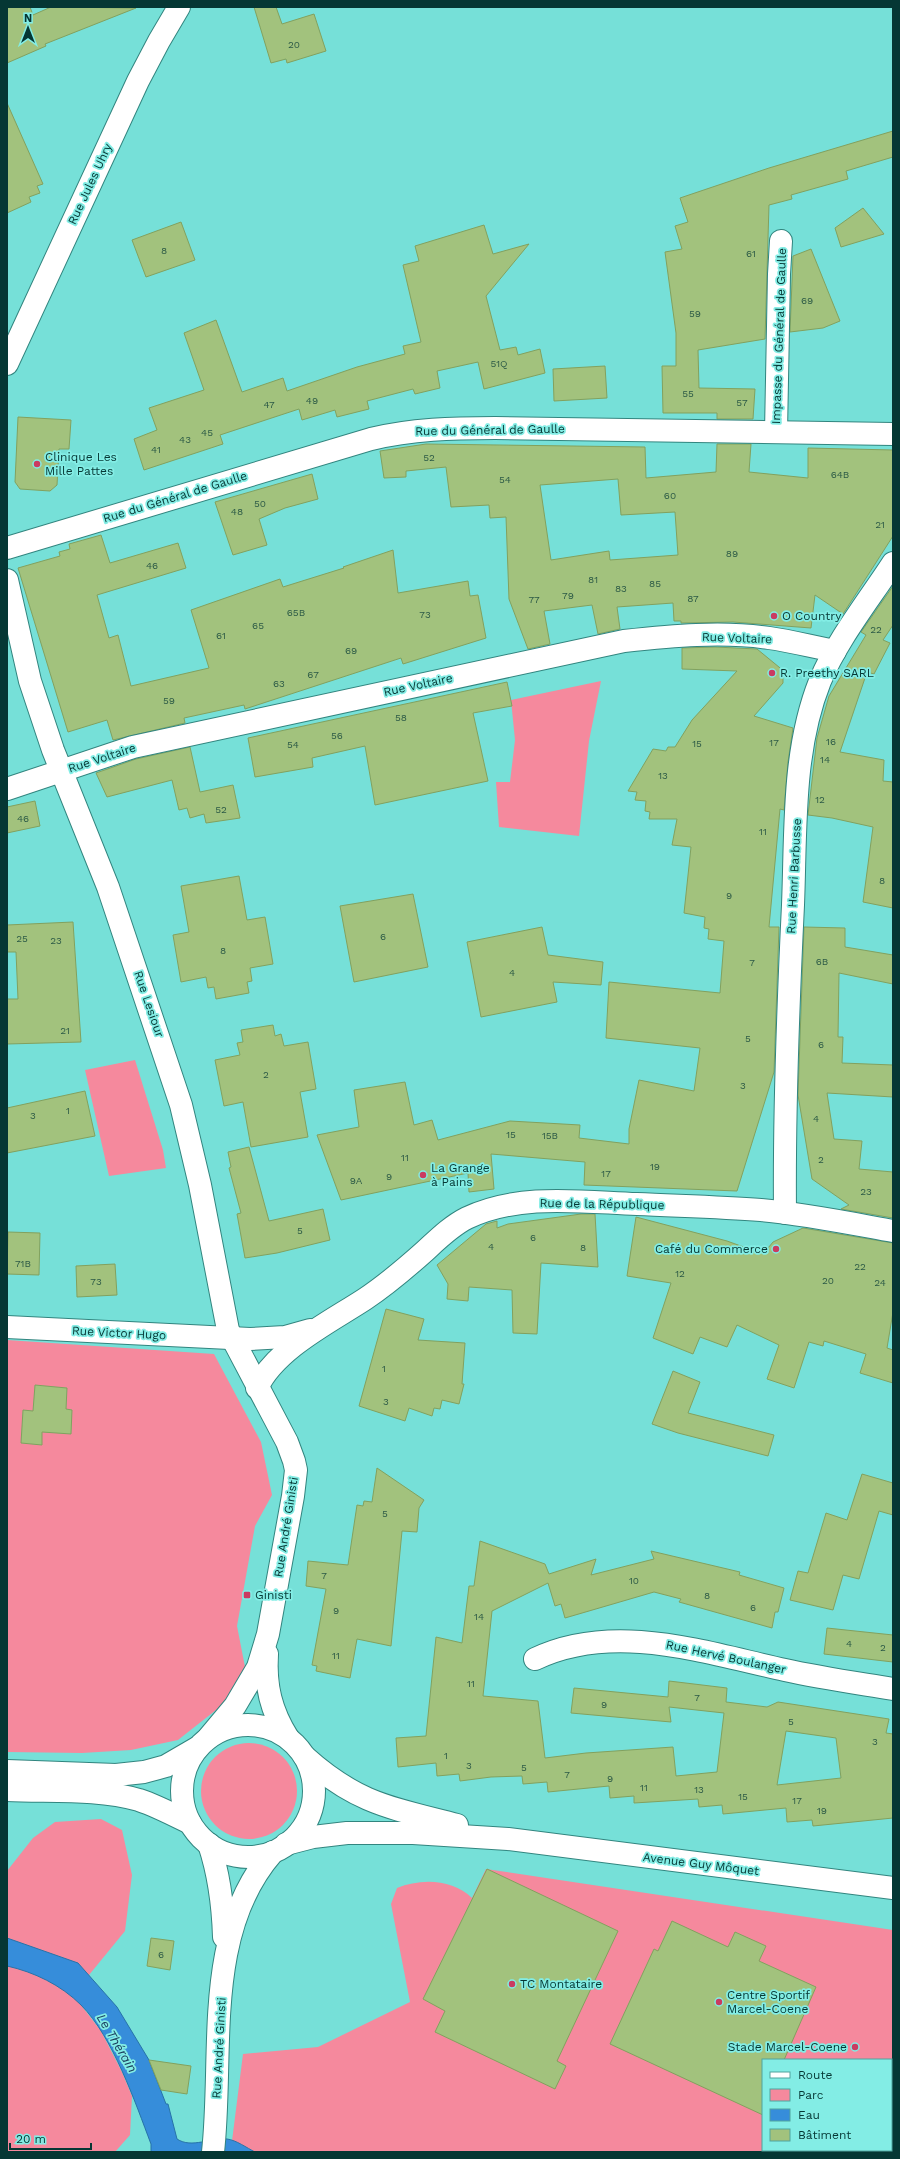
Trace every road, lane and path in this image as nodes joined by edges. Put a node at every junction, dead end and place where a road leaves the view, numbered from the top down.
1 (179, 7) edge
2 (782, 241) dead end
3 (7, 364) edge
4 (776, 432) junction
5 (893, 434) edge
6 (7, 548) edge
7 (893, 563) edge
8 (7, 580) edge
9 (7, 632) edge
10 (835, 651) junction
11 (30, 681) junction
12 (62, 771) junction
13 (7, 789) edge
14 (785, 1213) junction
15 (893, 1230) edge
16 (325, 1325) junction
17 (7, 1327) edge
18 (232, 1338) junction
19 (257, 1388) junction
20 (268, 1634) junction
21 (535, 1659) dead end
22 (893, 1689) edge
23 (288, 1738) junction
24 (203, 1743) junction
25 (304, 1756) junction
26 (7, 1771) edge
27 (7, 1790) edge
28 (190, 1823) junction
29 (508, 1839) junction
30 (209, 1844) junction
31 (279, 1848) junction
32 (893, 1888) edge
33 (224, 1968) junction
34 (213, 2152) edge

1 - 3 street, Rue Jules Uhry
2 - 4 street, Impasse du Général de Gaulle
4 - 5 street, Rue du Général de Gaulle
4 - 6 street, Rue du Général de Gaulle
7 - 10 street, Rue Henri Barbusse
8 - 11 street, Rue Lesiour
9 - 11 street, Rue Lesiour
10 - 12 street, Rue Voltaire
10 - 14 street, Rue Henri Barbusse
11 - 12 street, Rue Lesiour
12 - 13 street, Rue Voltaire
12 - 18 street, Rue Lesiour
14 - 15 street, Rue de la République
14 - 16 street, Rue de la République
16 - 18 street, Rue de la République
16 - 19 street, Rue de la République
17 - 18 street, Rue Victor Hugo
18 - 19 street, Rue André Ginisti
19 - 20 street, Rue André Ginisti
20 - 23 street, Rue André Ginisti
20 - 24 street, Rue André Ginisti
21 - 22 street, Rue Hervé Boulanger
23 - 24 street
23 - 25 street
24 - 26 street
24 - 28 street
25 - 29 street, Avenue Guy Môquet
25 - 31 street
27 - 28 street
28 - 30 street
29 - 31 street, Avenue Guy Môquet
29 - 32 street, Avenue Guy Môquet
30 - 31 street
30 - 33 street, Rue André Ginisti
31 - 33 street, Rue André Ginisti
33 - 34 street, Rue André Ginisti

